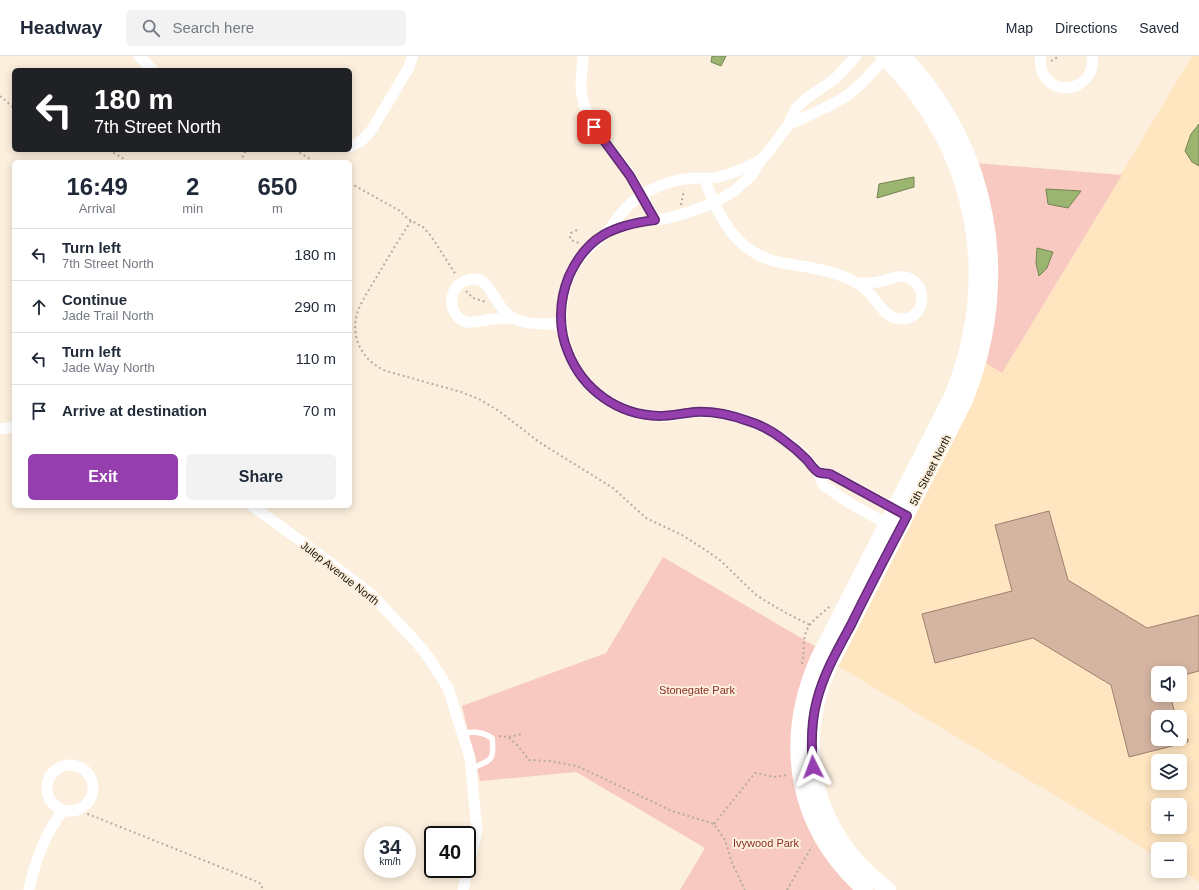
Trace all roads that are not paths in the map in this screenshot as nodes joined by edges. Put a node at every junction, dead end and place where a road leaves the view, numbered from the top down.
1 (139, 56) edge
2 (413, 56) edge
3 (856, 56) edge
4 (903, 56) edge
5 (1092, 56) edge
6 (885, 57) edge
7 (585, 58) edge
8 (1044, 59) edge
9 (150, 68) edge
10 (788, 125) junction
11 (352, 146) edge
12 (761, 160) junction
13 (704, 178) junction
14 (642, 195) junction
15 (714, 203) junction
16 (655, 220) junction
17 (607, 231) junction
18 (858, 283) junction
19 (514, 318) junction
20 (561, 324) junction
21 (12, 427) edge
22 (0, 430) edge
23 (819, 473) junction
24 (255, 508) edge
25 (897, 519) junction
26 (462, 734) junction
27 (471, 769) junction
28 (64, 811) junction
29 (29, 890) edge
30 (463, 890) edge
31 (865, 890) edge
32 (888, 890) edge

1 - 9 street
2 - 11 street
3 - 10 street
4 - 25 street, 5th Street North
5 - 8 street
6 - 10 street
6 - 25 street, 5th Street North
7 - 14 street
10 - 12 street
12 - 13 street
12 - 15 street
13 - 14 street
13 - 15 street
14 - 16 street
14 - 17 street
15 - 16 street
15 - 18 street
16 - 17 street
17 - 20 street
18 - 18 street
19 - 19 street
19 - 20 street
20 - 23 street
21 - 22 street
23 - 25 street
23 - 25 street
24 - 26 street, Julep Avenue North
25 - 31 street, 5th Street North
25 - 32 street, 5th Street North
26 - 27 street, Julep Avenue North
26 - 27 lane
27 - 30 street, Julep Avenue North
28 - 28 street
28 - 29 street

